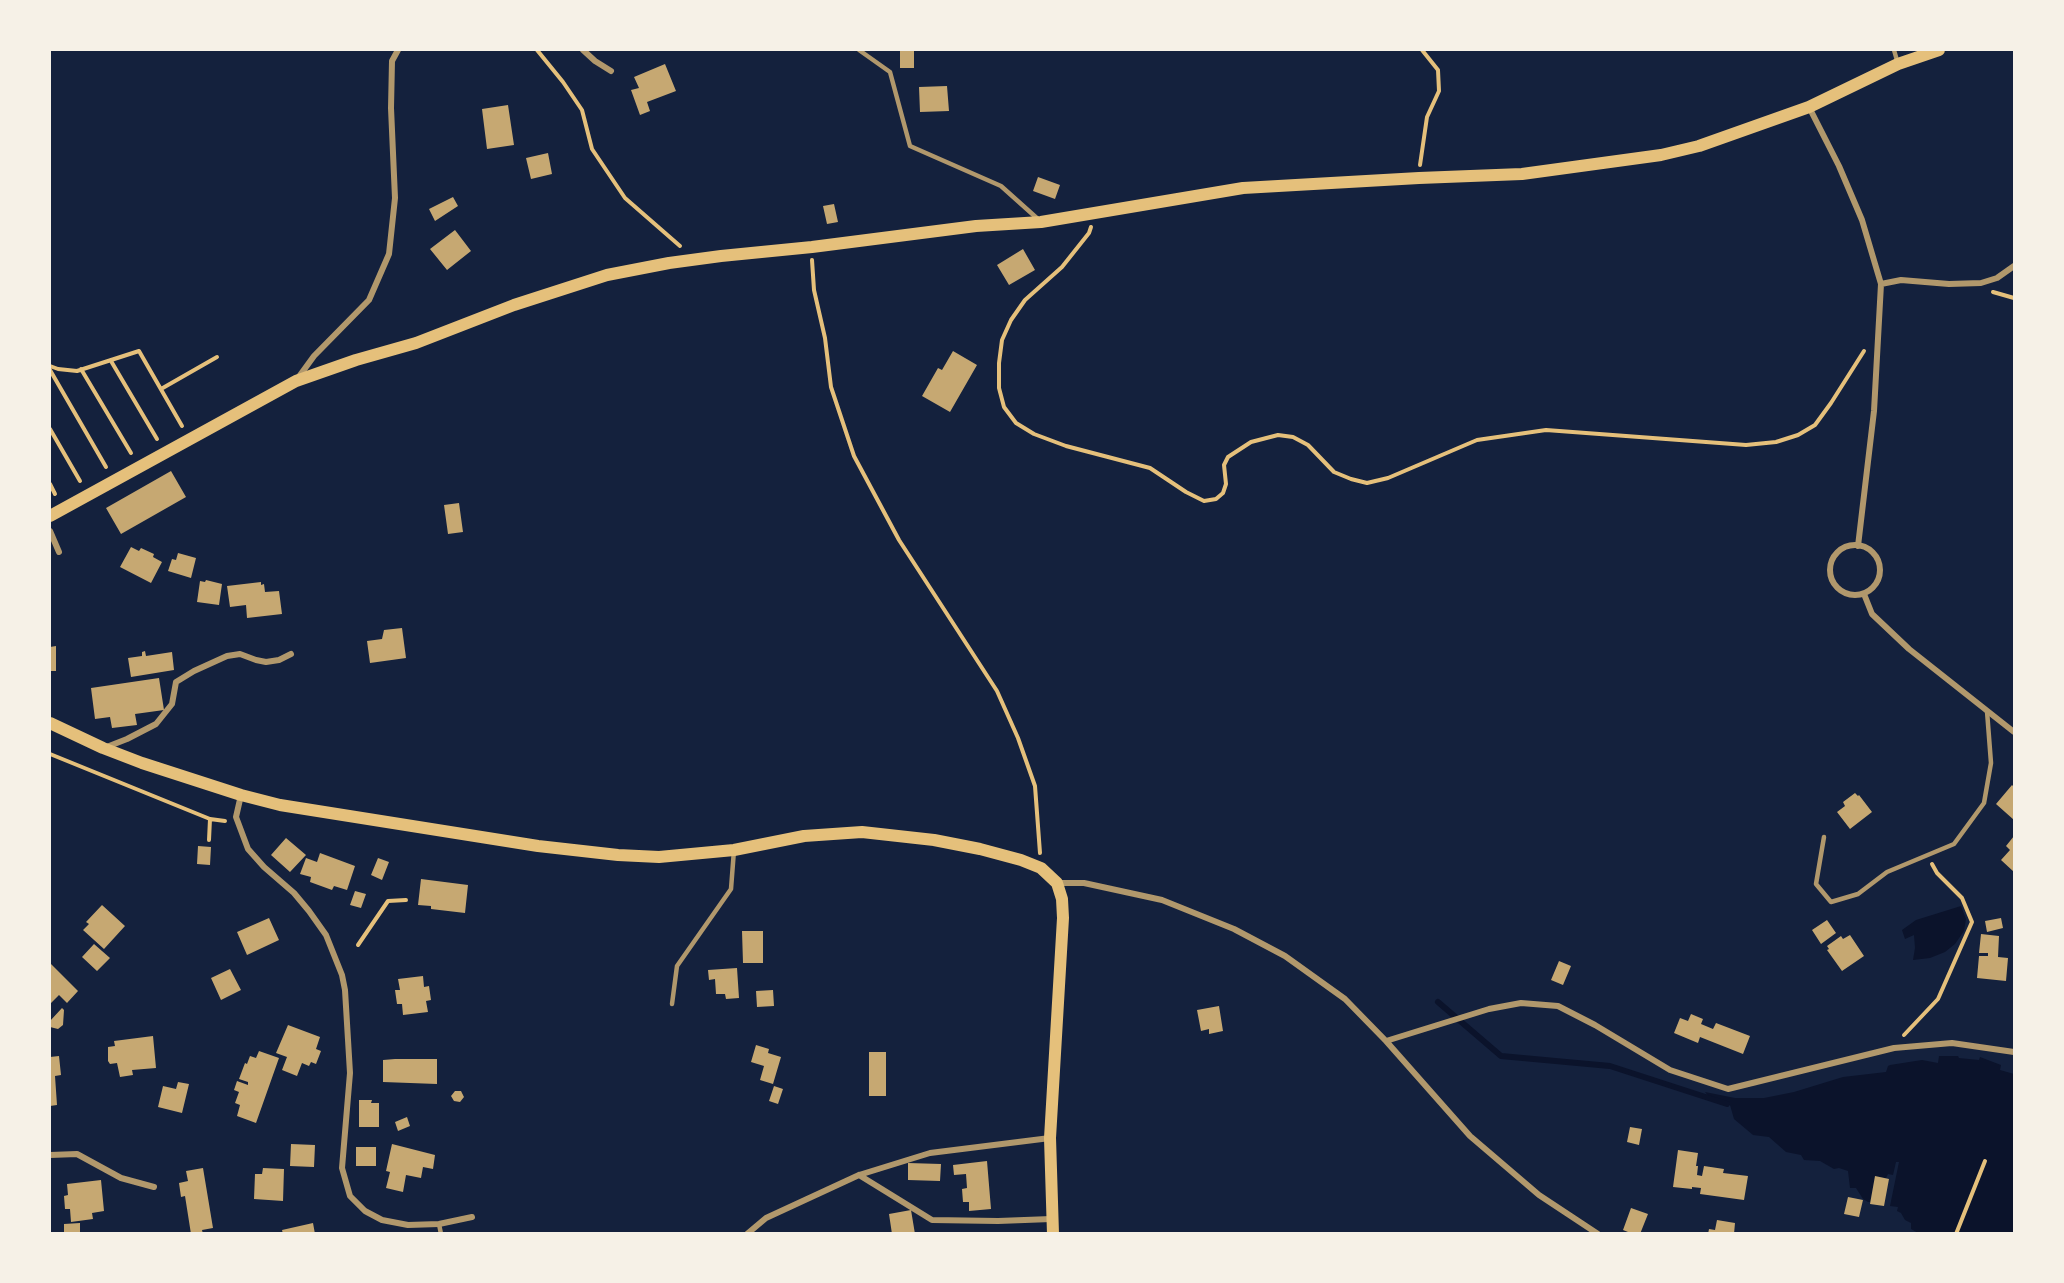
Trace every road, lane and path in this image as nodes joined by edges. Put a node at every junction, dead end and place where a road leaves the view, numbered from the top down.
1 (398, 50) edge
2 (537, 50) edge
3 (583, 50) edge
4 (859, 50) edge
5 (1422, 50) edge
6 (1894, 50) edge
7 (1939, 50) edge
8 (1898, 64) junction
9 (611, 71) dead end
10 (1809, 107) junction
11 (1419, 178) junction
12 (1097, 213) junction
13 (1041, 222) junction
14 (812, 247) junction
15 (694, 260) junction
16 (2014, 266) edge
17 (1881, 284) junction
18 (1879, 334) junction
19 (216, 357) dead end
20 (111, 361) junction
21 (50, 368) edge
22 (81, 369) junction
23 (296, 381) junction
24 (160, 389) junction
25 (50, 429) edge
26 (157, 439) dead end
27 (190, 440) junction
28 (131, 453) dead end
29 (106, 467) dead end
30 (80, 481) dead end
31 (50, 484) edge
32 (56, 494) dead end
33 (50, 516) edge
34 (50, 531) edge
35 (1858, 546) junction
36 (59, 552) dead end
37 (1864, 594) junction
38 (291, 654) dead end
39 (1988, 711) junction
40 (50, 723) edge
41 (2014, 732) edge
42 (103, 748) junction
43 (50, 754) edge
44 (241, 795) junction
45 (236, 817) junction
46 (210, 819) junction
47 (1824, 837) dead end
48 (209, 840) dead end
49 (734, 850) junction
50 (1927, 855) junction
51 (1041, 868) junction
52 (1057, 883) junction
53 (406, 900) dead end
54 (357, 945) dead end
55 (672, 1004) dead end
56 (1910, 1027) dead end
57 (1386, 1041) junction
58 (2014, 1052) edge
59 (1050, 1138) junction
60 (50, 1155) edge
61 (1984, 1161) dead end
62 (859, 1175) junction
63 (154, 1187) dead end
64 (472, 1217) dead end
65 (1052, 1220) junction
66 (438, 1224) junction
67 (441, 1233) edge
68 (747, 1233) edge
69 (1053, 1233) edge
70 (1598, 1233) edge
71 (1956, 1233) edge

1 - 23 street
2 - 15 path
3 - 9 street
4 - 13 lane
5 - 11 path
6 - 8 lane
7 - 8 main road
8 - 10 main road
10 - 11 main road
10 - 17 street
11 - 12 main road
12 - 13 main road
12 - 18 path
13 - 14 main road
14 - 15 main road
14 - 51 path
15 - 23 main road
16 - 17 street
17 - 18 street
18 - 35 street
19 - 24 path
20 - 22 path
20 - 24 path
20 - 26 path
21 - 22 path
21 - 29 path
22 - 28 path
23 - 27 main road
24 - 27 path
25 - 30 path
27 - 33 main road
31 - 32 path
34 - 36 street
35 - 37 street
35 - 37 street
37 - 39 street
38 - 42 street
39 - 41 street
39 - 50 lane
40 - 42 main road
42 - 44 main road
43 - 46 path
44 - 45 street
44 - 49 main road
45 - 46 path
45 - 66 street
46 - 48 path
47 - 50 lane
49 - 51 main road
49 - 55 lane
50 - 56 path
51 - 52 main road
52 - 57 street
52 - 59 main road
53 - 54 path
57 - 58 street
57 - 70 street
59 - 62 street
59 - 65 main road
60 - 63 street
61 - 71 path
62 - 65 street
62 - 68 street
64 - 66 street
65 - 69 main road
66 - 67 lane

